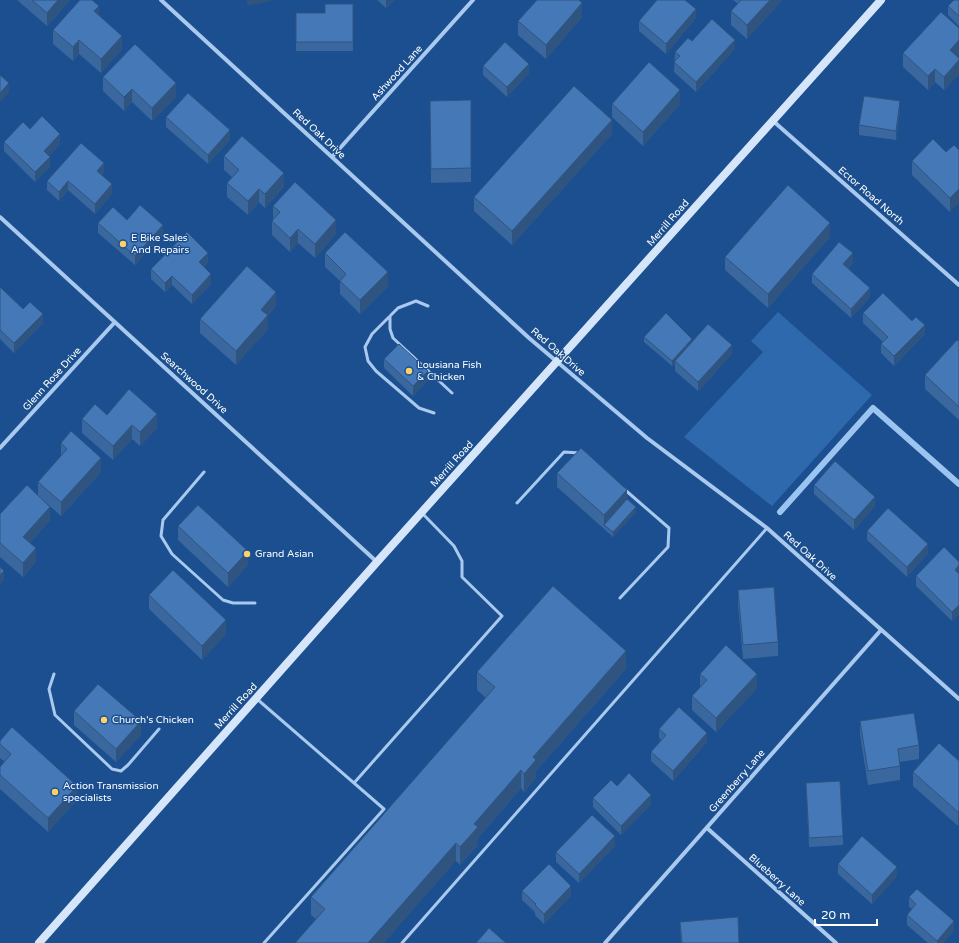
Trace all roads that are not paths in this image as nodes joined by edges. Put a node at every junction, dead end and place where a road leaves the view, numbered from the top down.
1 (161, 0) edge
2 (473, 0) edge
3 (881, 0) edge
4 (772, 120) junction
5 (332, 156) junction
6 (0, 217) edge
7 (959, 285) edge
8 (428, 306) dead end
9 (390, 316) junction
10 (115, 322) junction
11 (557, 362) junction
12 (452, 393) dead end
13 (434, 413) dead end
14 (0, 448) edge
15 (584, 453) edge
16 (204, 472) dead end
17 (618, 483) edge
18 (517, 503) dead end
19 (422, 513) junction
20 (767, 528) junction
21 (377, 562) junction
22 (620, 598) dead end
23 (255, 603) dead end
24 (881, 630) junction
25 (54, 674) dead end
26 (256, 699) junction
27 (959, 699) edge
28 (159, 729) dead end
29 (354, 783) junction
30 (707, 828) junction
31 (39, 943) edge
32 (264, 943) edge
33 (402, 943) edge
34 (605, 943) edge
35 (836, 943) edge

1 - 5 street, Red Oak Drive
2 - 5 street, Ashwood Lane
3 - 4 main road, Merrill Road
4 - 7 street, Ector Road North
4 - 11 main road, Merrill Road
5 - 11 street, Red Oak Drive
6 - 10 street, Searchwood Drive
8 - 9 lane
9 - 12 lane
9 - 13 lane
10 - 14 street, Glenn Rose Drive
10 - 21 street, Searchwood Drive
11 - 19 main road, Merrill Road
11 - 20 street, Red Oak Drive
15 - 18 lane
16 - 23 lane
17 - 22 lane
19 - 21 main road, Merrill Road
19 - 29 lane
20 - 24 street, Red Oak Drive
20 - 33 lane
21 - 26 main road, Merrill Road
24 - 27 street, Red Oak Drive
24 - 30 street, Greenberry Lane
25 - 28 lane
26 - 29 lane
26 - 31 main road, Merrill Road
29 - 32 lane
30 - 34 street, Greenberry Lane
30 - 35 street, Blueberry Lane

